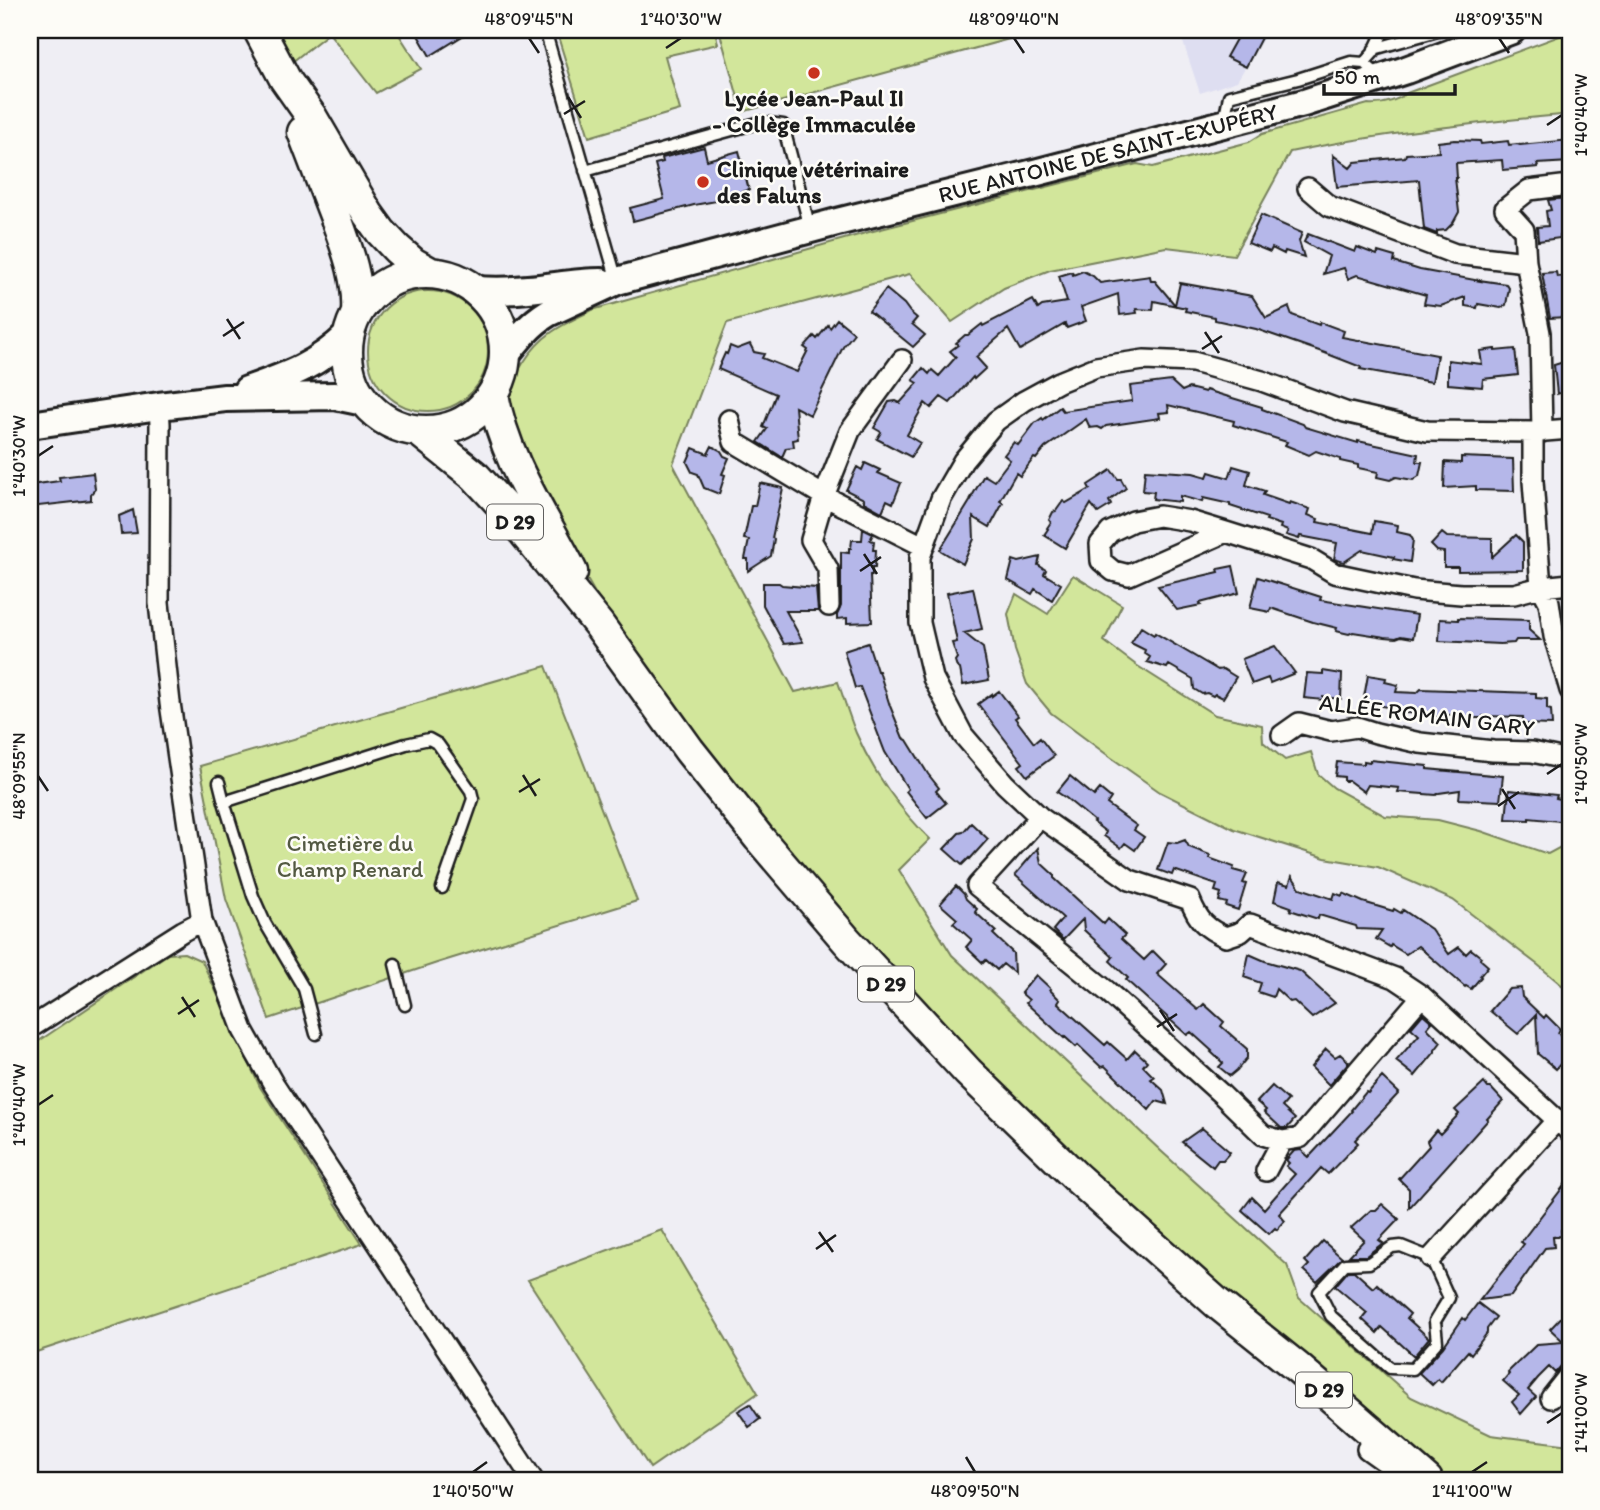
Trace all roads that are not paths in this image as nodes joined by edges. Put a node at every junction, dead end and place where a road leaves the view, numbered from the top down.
1 (259, 30) edge
2 (545, 30) edge
3 (1384, 30) edge
4 (1441, 30) edge
5 (1512, 30) edge
6 (1374, 49) junction
7 (1373, 71) junction
8 (285, 79) junction
9 (585, 172) junction
10 (1570, 185) edge
11 (1308, 188) dead end
12 (810, 229) junction
13 (1526, 262) junction
14 (429, 272) junction
15 (617, 281) junction
16 (476, 290) junction
17 (353, 323) junction
18 (505, 356) junction
19 (902, 360) dead end
20 (493, 394) junction
21 (225, 398) junction
22 (365, 402) junction
23 (159, 406) junction
24 (729, 420) dead end
25 (30, 425) edge
26 (1570, 429) edge
27 (419, 431) junction
28 (1537, 432) junction
29 (824, 496) junction
30 (1226, 532) junction
31 (923, 546) junction
32 (1570, 584) edge
33 (1541, 587) junction
34 (829, 606) dead end
35 (600, 625) junction
36 (1570, 690) edge
37 (1282, 735) dead end
38 (1570, 760) edge
39 (219, 782) dead end
40 (224, 802) junction
41 (1041, 817) junction
42 (442, 888) dead end
43 (202, 921) junction
44 (395, 964) dead end
45 (1422, 996) junction
46 (405, 1005) dead end
47 (30, 1028) edge
48 (316, 1034) dead end
49 (1564, 1126) edge
50 (1282, 1141) junction
51 (1266, 1171) dead end
52 (1431, 1258) junction
53 (1217, 1303) junction
54 (1570, 1374) edge
55 (1551, 1398) dead end
56 (1367, 1450) junction
57 (533, 1480) edge
58 (1401, 1480) edge
59 (1412, 1480) edge
60 (1427, 1480) edge

1 - 8 main road
2 - 9 lane
3 - 6 lane
4 - 6 lane
5 - 7 street, RUE ANTOINE DE SAINT-EXUPÉRY
6 - 7 lane
7 - 12 street, RUE ANTOINE DE SAINT-EXUPÉRY
8 - 14 main road
8 - 17 main road
9 - 12 lane
9 - 15 lane
10 - 13 street
11 - 13 street
12 - 15 street, RUE ANTOINE DE SAINT-EXUPÉRY
13 - 28 street
14 - 16 main road
14 - 17 main road
15 - 16 street, RUE ANTOINE DE SAINT-EXUPÉRY
15 - 18 street, RUE ANTOINE DE SAINT-EXUPÉRY
16 - 18 main road
17 - 21 street
17 - 22 main road
18 - 20 main road
19 - 29 street
20 - 27 main road
20 - 35 main road, D 29
21 - 22 street
21 - 23 street
22 - 27 main road
23 - 25 street
23 - 43 street
24 - 29 street
26 - 28 street
27 - 35 main road, D 29
28 - 31 street
28 - 33 street
29 - 31 street
29 - 34 street
30 - 30 street
30 - 33 street
31 - 41 street
32 - 33 street
33 - 36 street
35 - 53 main road, D 29
37 - 38 street, ALLÉE ROMAIN GARY
39 - 40 lane
40 - 42 lane
40 - 48 lane
41 - 45 street
41 - 50 street
43 - 47 street
43 - 57 street
44 - 46 lane
45 - 49 street
45 - 50 street
49 - 52 street
50 - 51 street
52 - 52 lane
53 - 56 main road, D 29
53 - 60 main road, D 29
54 - 55 street
56 - 58 main road, D 29
56 - 59 street

